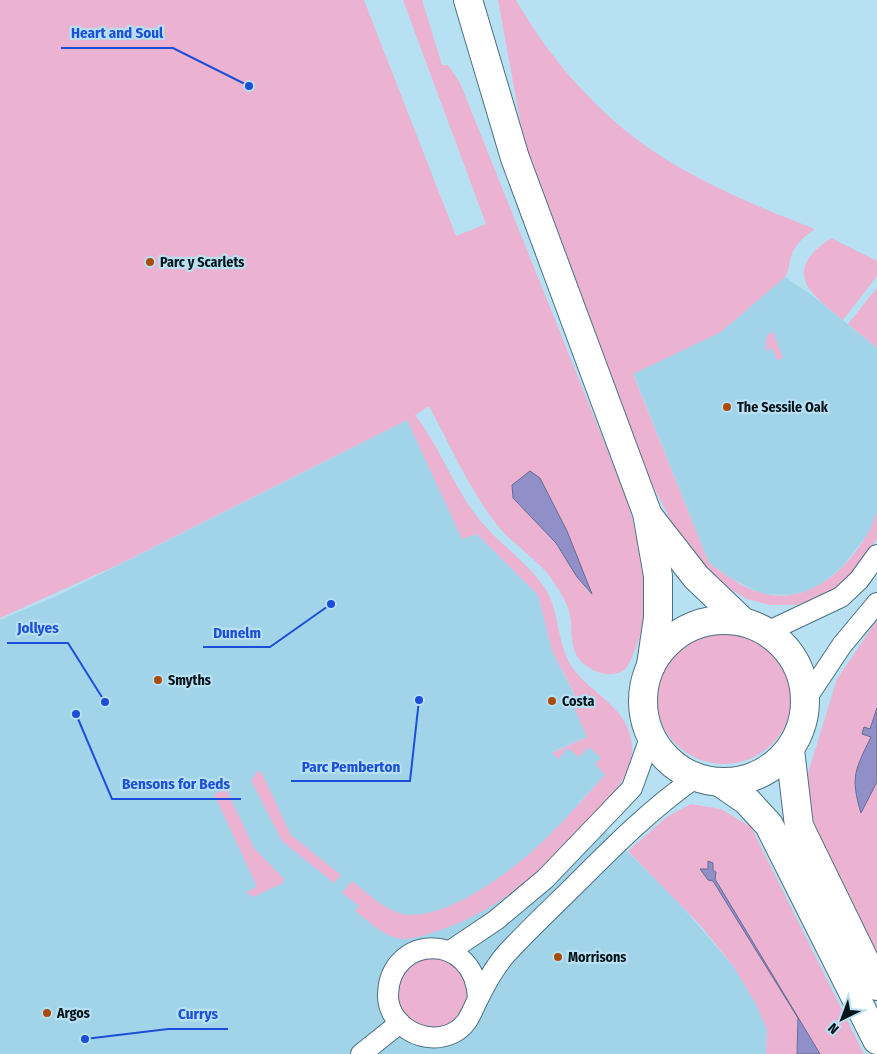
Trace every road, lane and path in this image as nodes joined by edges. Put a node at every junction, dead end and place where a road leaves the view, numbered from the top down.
1 (468, 0) edge
2 (647, 513) junction
3 (877, 555) edge
4 (877, 603) edge
5 (742, 622) junction
6 (767, 632) junction
7 (651, 665) junction
8 (806, 699) junction
9 (650, 738) junction
10 (790, 750) junction
11 (694, 778) junction
12 (721, 783) junction
13 (450, 951) junction
14 (877, 986) edge
15 (478, 998) junction
16 (400, 1023) junction
17 (877, 1040) edge
18 (361, 1054) edge

1 - 2 main road
2 - 5 main road
2 - 7 main road
3 - 6 street
4 - 8 street
5 - 6 main road
5 - 7 main road
6 - 8 main road
7 - 9 main road
8 - 10 main road
9 - 11 main road
9 - 13 street
10 - 12 main road
10 - 14 main road
11 - 12 main road
11 - 15 street
12 - 17 main road
13 - 15 street
13 - 16 street
15 - 16 street
16 - 18 street

